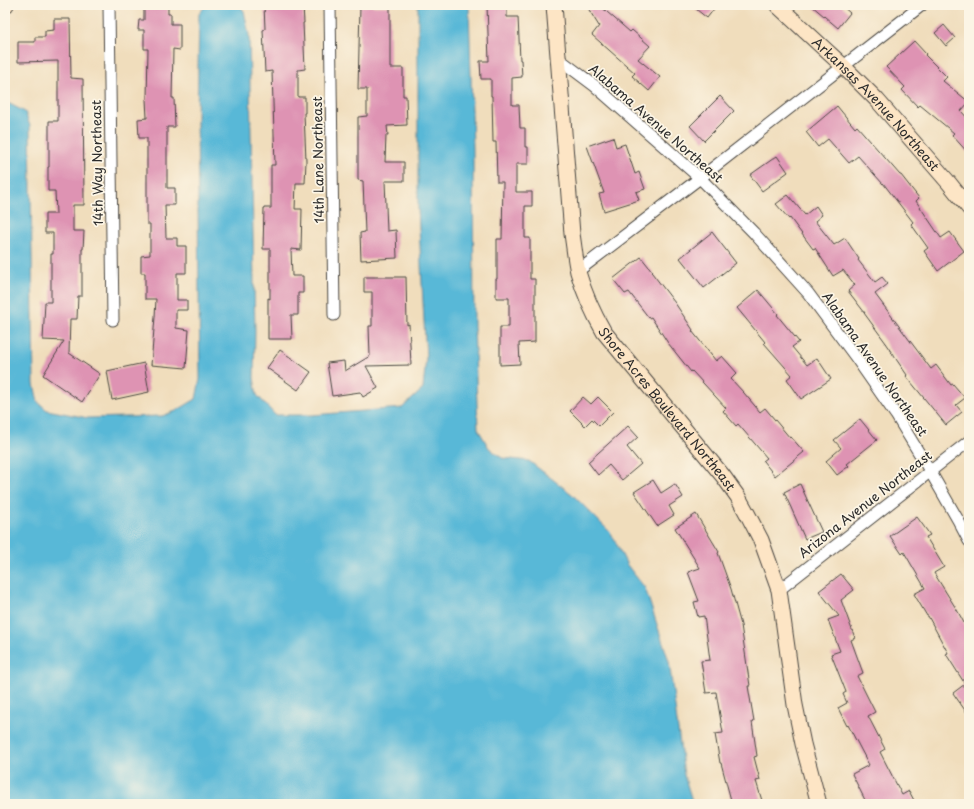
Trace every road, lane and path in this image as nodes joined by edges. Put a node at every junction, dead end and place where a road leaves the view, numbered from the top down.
1 (109, 5) edge
2 (330, 5) edge
3 (554, 5) edge
4 (777, 5) edge
5 (922, 5) edge
6 (559, 59) junction
7 (843, 66) junction
8 (700, 178) junction
9 (969, 208) edge
10 (578, 271) junction
11 (334, 315) dead end
12 (113, 320) dead end
13 (969, 441) edge
14 (930, 471) junction
15 (969, 541) edge
16 (779, 590) junction
17 (819, 804) edge

1 - 12 street, 14th Way Northeast
2 - 11 street, 14th Lane Northeast
3 - 6 street, Shore Acres Boulevard Northeast
4 - 7 street, Arkansas Avenue Northeast
5 - 7 street
6 - 8 street, Alabama Avenue Northeast
6 - 10 street, Shore Acres Boulevard Northeast
7 - 8 street
7 - 9 street, Arkansas Avenue Northeast
8 - 10 street
8 - 14 street, Alabama Avenue Northeast
10 - 16 street, Shore Acres Boulevard Northeast
13 - 14 street, Arizona Avenue Northeast
14 - 15 street, Alabama Avenue Northeast
14 - 16 street, Arizona Avenue Northeast
16 - 17 street, Shore Acres Boulevard Northeast

